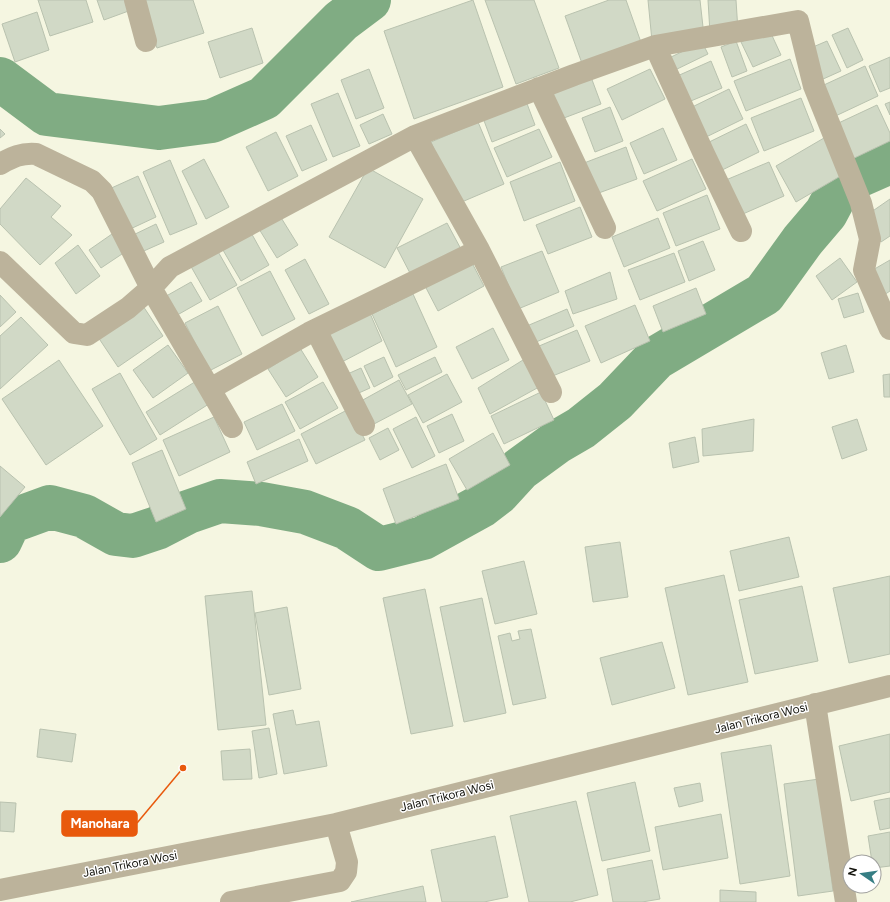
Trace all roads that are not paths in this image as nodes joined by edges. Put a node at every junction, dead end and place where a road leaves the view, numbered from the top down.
1 (135, 0) edge
2 (146, 41) dead end
3 (655, 46) junction
4 (539, 88) junction
5 (415, 136) junction
6 (0, 164) edge
7 (605, 228) dead end
8 (741, 231) dead end
9 (479, 250) junction
10 (0, 262) edge
11 (151, 288) junction
12 (890, 329) edge
13 (316, 330) junction
14 (210, 389) junction
15 (551, 392) dead end
16 (364, 425) dead end
17 (232, 427) dead end
18 (890, 686) edge
19 (815, 704) junction
20 (336, 824) junction
21 (0, 890) edge
22 (231, 902) edge
23 (846, 902) edge

1 - 2 street
3 - 4 street
3 - 8 street
3 - 12 street
4 - 5 street
4 - 7 street
5 - 9 street
5 - 11 street
6 - 11 street
9 - 13 street
9 - 15 street
10 - 11 street
11 - 14 street
13 - 14 street
13 - 16 street
14 - 17 street
18 - 19 street, Jalan Trikora Wosi
19 - 20 street, Jalan Trikora Wosi
19 - 23 street
20 - 21 street, Jalan Trikora Wosi
20 - 22 street

